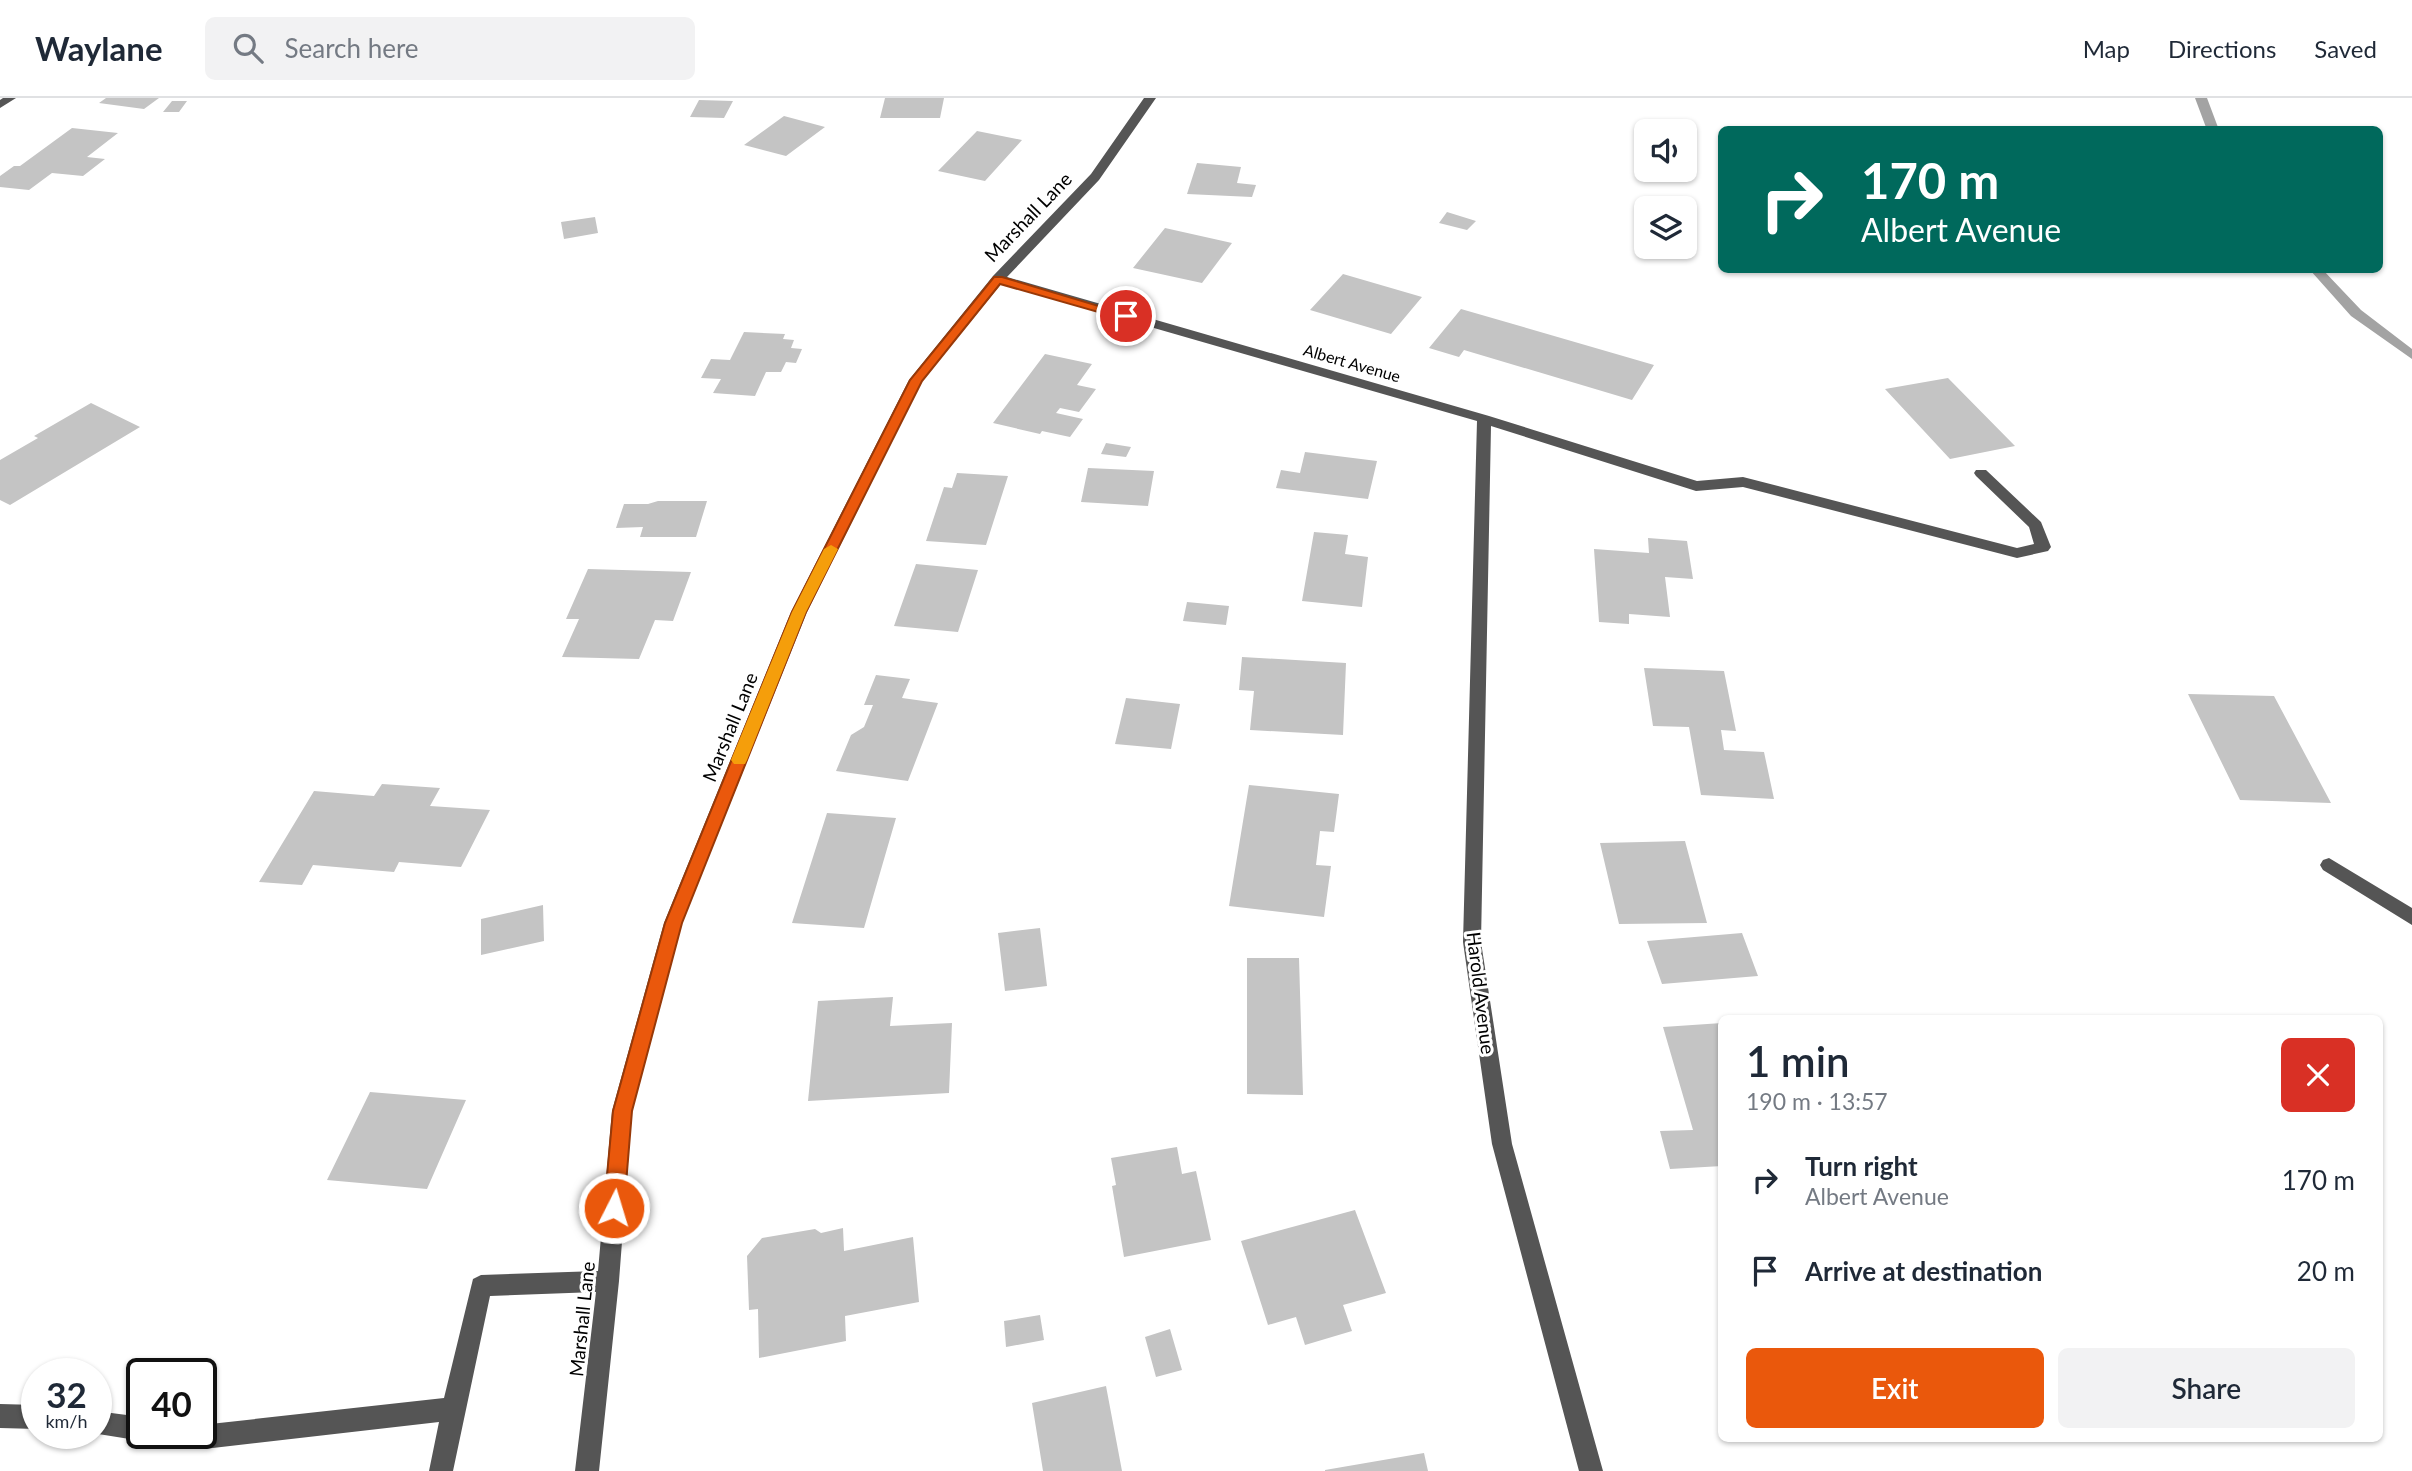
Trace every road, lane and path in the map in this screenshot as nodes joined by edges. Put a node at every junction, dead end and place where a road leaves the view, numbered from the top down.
1 (10, 98) edge
2 (1150, 98) edge
3 (0, 105) edge
4 (998, 279) junction
5 (1484, 419) junction
6 (1981, 474) dead end
7 (2329, 865) dead end
8 (2412, 917) edge
9 (608, 1281) junction
10 (453, 1409) junction
11 (0, 1416) edge
12 (21, 1417) edge
13 (217, 1436) edge
14 (442, 1471) edge
15 (587, 1471) edge
16 (1591, 1471) edge

1 - 3 street
2 - 4 street, Marshall Lane
4 - 5 street, Albert Avenue
4 - 9 street, Marshall Lane
5 - 6 street, Albert Avenue
5 - 16 street, Harold Avenue
7 - 8 street
9 - 10 street
9 - 15 street, Marshall Lane
10 - 13 street
10 - 14 street
11 - 12 street

